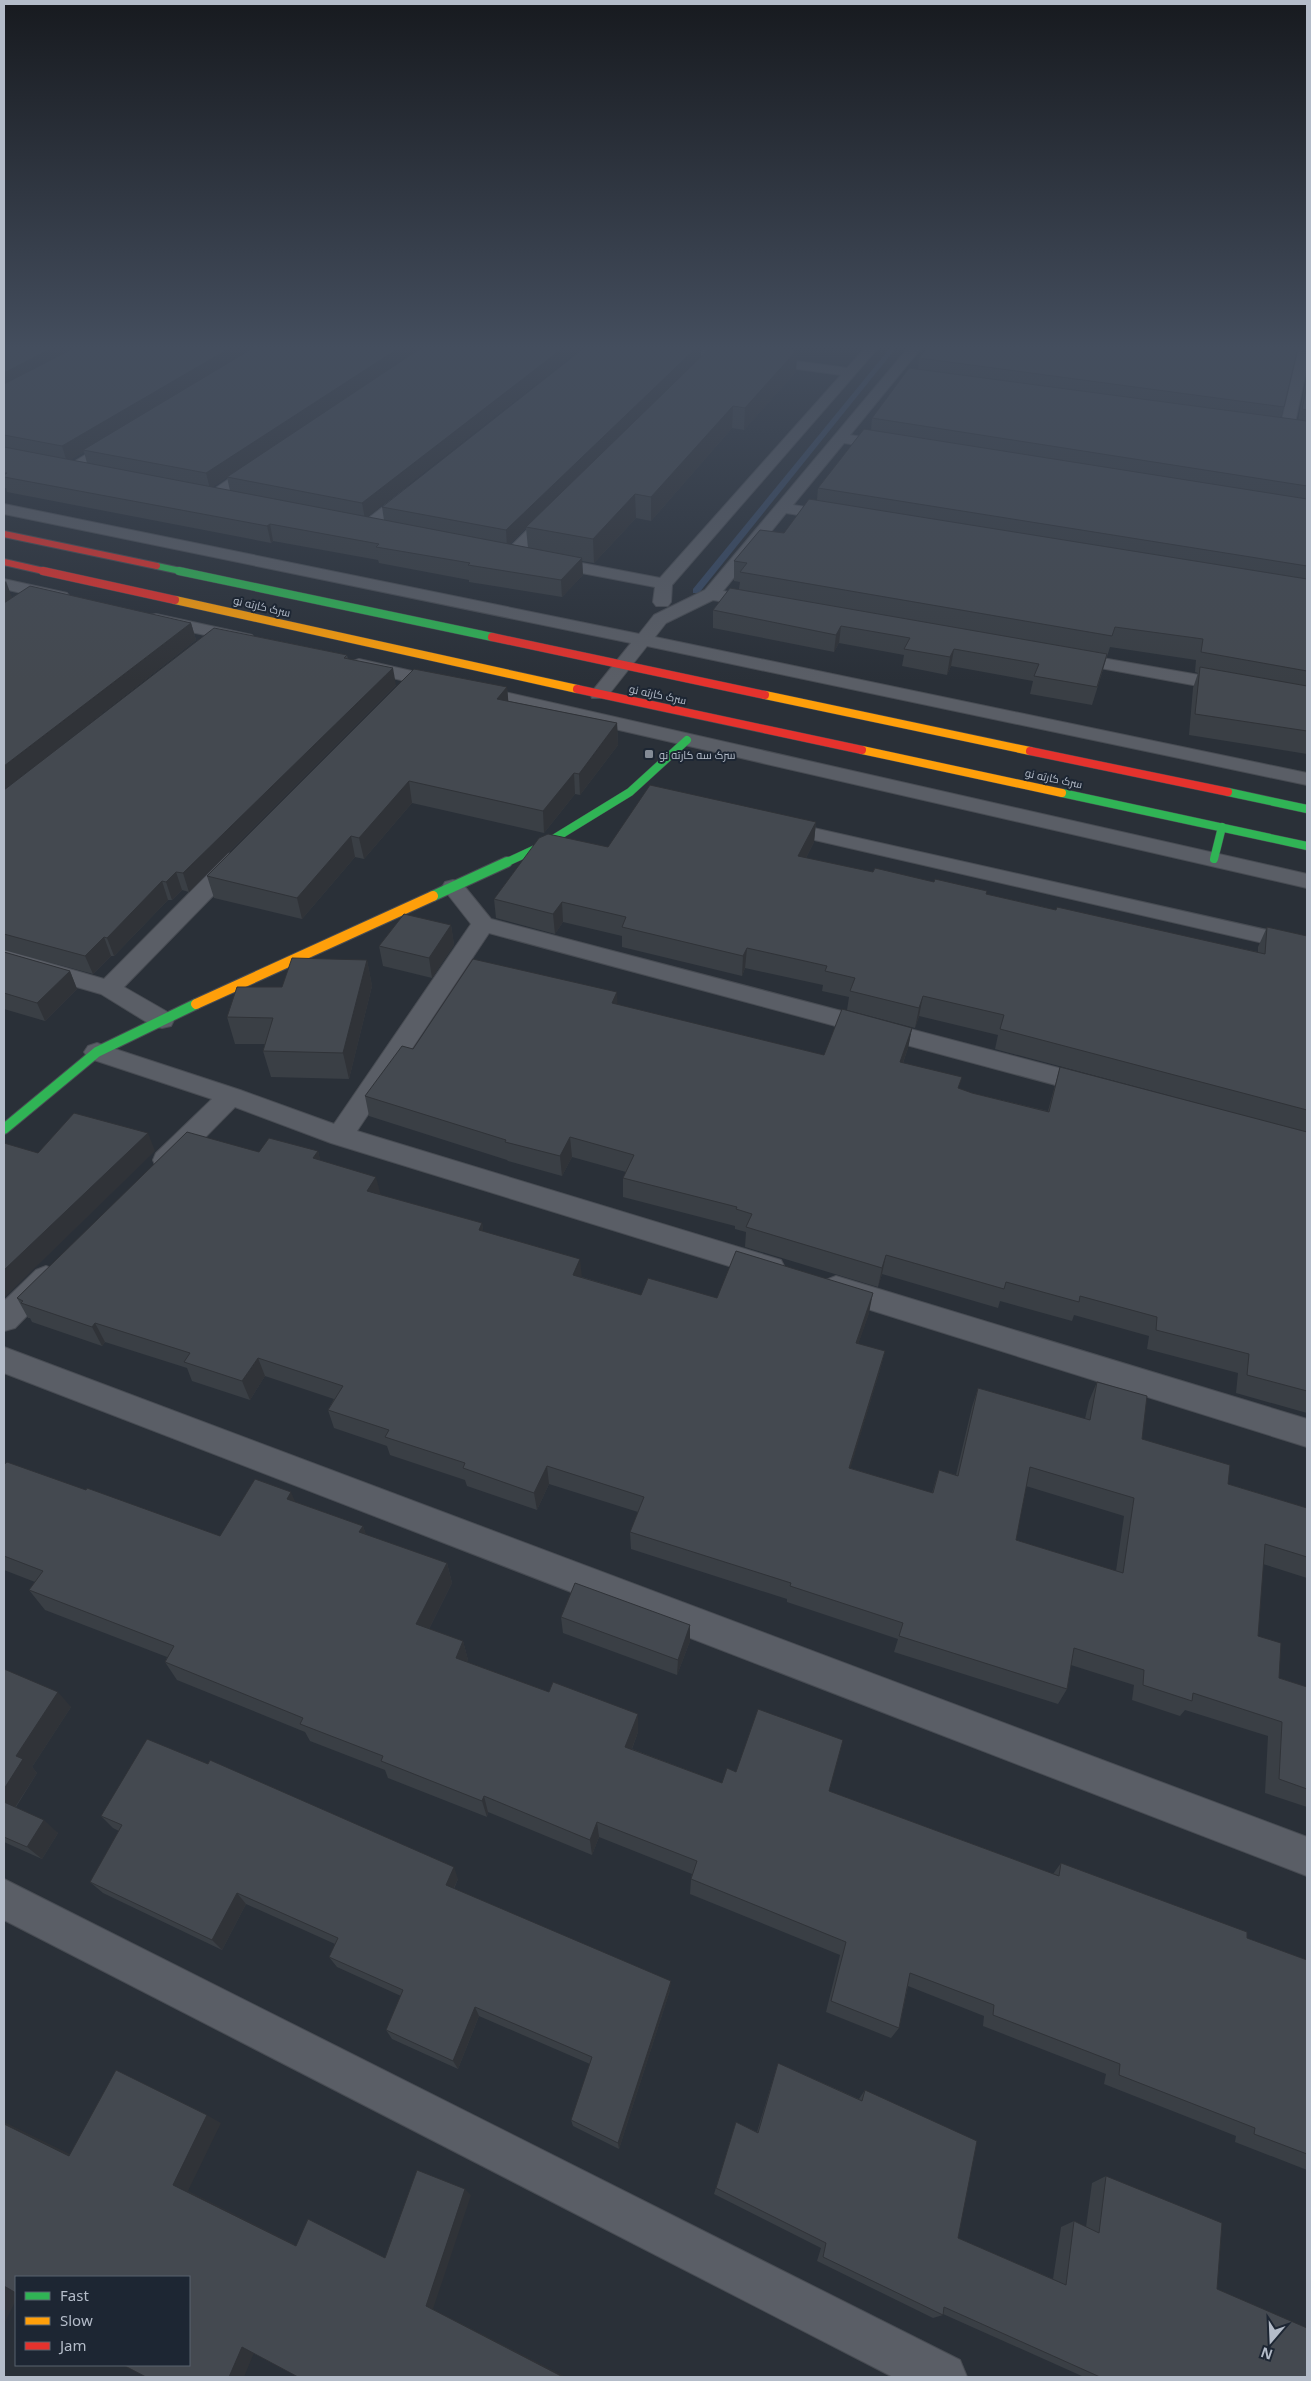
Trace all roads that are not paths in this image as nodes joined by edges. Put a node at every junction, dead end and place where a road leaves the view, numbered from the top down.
1 (85, 459) edge
2 (267, 459) edge
3 (775, 459) edge
4 (823, 459) edge
5 (50, 465) edge
6 (69, 469) junction
7 (88, 472) edge
8 (422, 484) edge
9 (193, 493) edge
10 (212, 497) junction
11 (567, 499) edge
12 (231, 500) edge
13 (784, 508) junction
14 (4, 509) edge
15 (852, 519) edge
16 (348, 523) edge
17 (367, 527) junction
18 (386, 530) edge
19 (4, 534) edge
20 (492, 551) edge
21 (511, 555) junction
22 (4, 562) edge
23 (4, 584) edge
24 (664, 584) junction
25 (37, 592) junction
26 (711, 594) junction
27 (76, 600) edge
28 (17, 605) edge
29 (780, 606) edge
30 (142, 616) edge
31 (660, 619) junction
32 (219, 633) junction
33 (644, 640) junction
34 (266, 644) edge
35 (203, 645) edge
36 (1053, 655) edge
37 (341, 661) edge
38 (622, 666) junction
39 (599, 694) junction
40 (1307, 700) edge
41 (687, 740) junction
42 (1307, 779) edge
43 (1307, 810) edge
44 (756, 820) edge
45 (1222, 827) junction
46 (1307, 846) edge
47 (248, 847) edge
48 (1214, 859) junction
49 (1307, 881) edge
50 (453, 887) junction
51 (483, 924) junction
52 (1307, 946) edge
53 (4, 958) edge
54 (109, 988) junction
55 (162, 1020) junction
56 (98, 1052) junction
57 (1116, 1092) edge
58 (231, 1096) junction
59 (4, 1129) edge
60 (340, 1136) junction
61 (146, 1180) edge
62 (60, 1263) edge
63 (4, 1319) edge
64 (4, 1360) edge
65 (1307, 1433) edge
66 (1307, 1857) edge
67 (4, 1898) edge
68 (943, 2377) edge

1 - 6 street
2 - 10 street
3 - 24 street
4 - 13 street
5 - 6 street
6 - 7 street
8 - 17 street
9 - 10 street
10 - 12 street
11 - 21 street
13 - 15 street
13 - 26 street
14 - 33 street
16 - 17 street
17 - 18 street
19 - 38 main road, سرک کارته نو
20 - 21 street
21 - 24 street
22 - 39 main road, سرک کارته نو
23 - 25 street
24 - 31 street
25 - 27 street
25 - 28 street
26 - 29 street
26 - 31 street
30 - 32 street
31 - 33 street
32 - 34 street
32 - 35 street
33 - 38 street
33 - 42 street
36 - 40 street
37 - 41 street
38 - 39 street
38 - 43 main road, سرک کارته نو
39 - 45 main road, سرک کارته نو
41 - 48 street
41 - 50 main road
44 - 52 street
45 - 46 main road, سرک کارته نو
45 - 48 main road
47 - 54 street
48 - 49 street
50 - 51 street
50 - 55 main road
51 - 57 street
51 - 60 street
53 - 54 street
54 - 55 street
55 - 56 main road
56 - 58 street
56 - 59 main road
58 - 60 street
58 - 61 street
60 - 65 street
62 - 63 street
64 - 66 street
67 - 68 street

